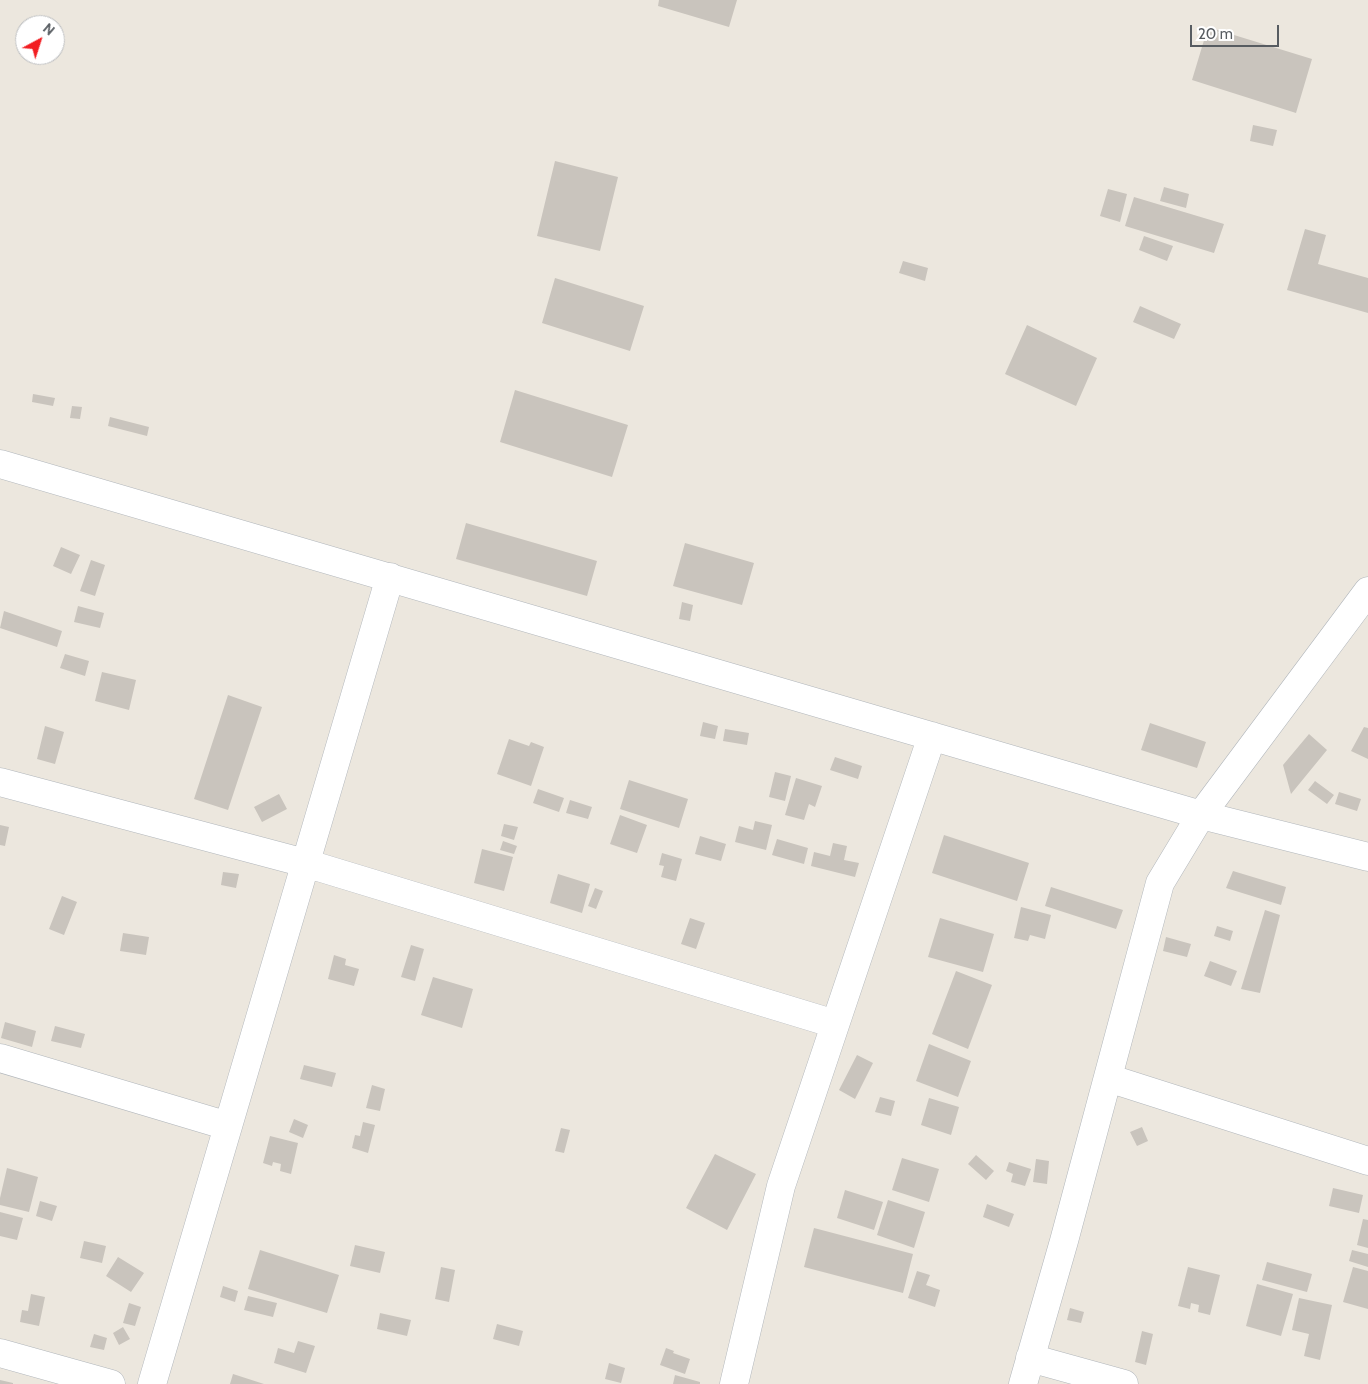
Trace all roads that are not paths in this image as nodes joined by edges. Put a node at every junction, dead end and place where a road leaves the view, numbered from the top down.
1 (0, 464) edge
2 (390, 578) junction
3 (1368, 591) edge
4 (932, 736) junction
5 (0, 782) edge
6 (1201, 815) junction
7 (1368, 857) edge
8 (305, 863) junction
9 (835, 1024) junction
10 (0, 1058) edge
11 (1108, 1078) junction
12 (228, 1126) junction
13 (1368, 1162) edge
14 (0, 1353) edge
15 (1030, 1358) junction
16 (111, 1384) edge
17 (152, 1384) edge
18 (734, 1384) edge
19 (1023, 1384) edge
20 (1124, 1384) edge

1 - 2 street
2 - 4 street
2 - 8 street
3 - 6 street
4 - 6 street
4 - 9 street
5 - 8 street
6 - 7 street
6 - 11 street
8 - 9 street
8 - 12 street
9 - 18 street
10 - 12 street
11 - 13 street
11 - 15 street
12 - 17 street
14 - 16 street
15 - 19 street
15 - 20 street

